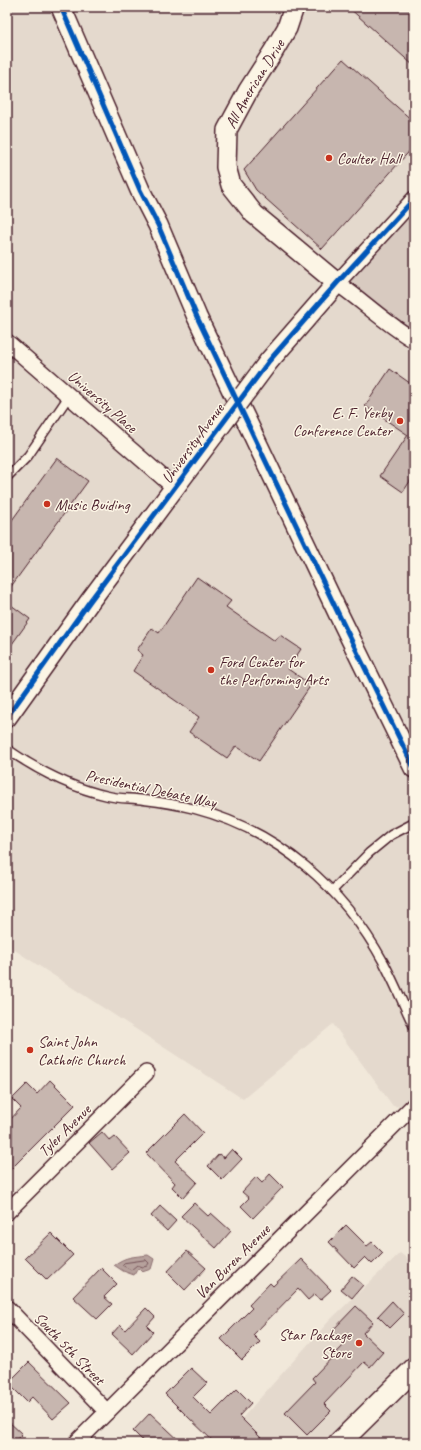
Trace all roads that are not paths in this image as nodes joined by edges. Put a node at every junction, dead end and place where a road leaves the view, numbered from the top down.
1 (61, 7) edge
2 (294, 7) edge
3 (414, 199) edge
4 (337, 283) junction
5 (414, 340) edge
6 (7, 342) edge
7 (69, 396) junction
8 (7, 477) edge
9 (175, 488) junction
10 (7, 717) edge
11 (7, 749) edge
12 (414, 768) edge
13 (414, 823) edge
14 (332, 891) junction
15 (414, 1026) edge
16 (146, 1073) dead end
17 (414, 1105) edge
18 (7, 1212) edge
19 (7, 1308) edge
20 (413, 1368) edge
21 (107, 1412) junction
22 (76, 1443) edge
23 (339, 1443) edge

1 - 12 street
2 - 4 street, All American Drive
3 - 4 street, University Avenue
4 - 5 street
4 - 9 street, University Avenue, bridge
6 - 7 street, University Place
7 - 8 lane
7 - 9 street, University Place
9 - 10 street, University Avenue
11 - 14 lane, Presidential Debate Way
13 - 14 lane
14 - 15 lane, Presidential Debate Way
16 - 18 street, Tyler Avenue
17 - 21 street, Van Buren Avenue
19 - 21 street, South 5th Street
20 - 23 main road
21 - 22 street, Van Buren Avenue

